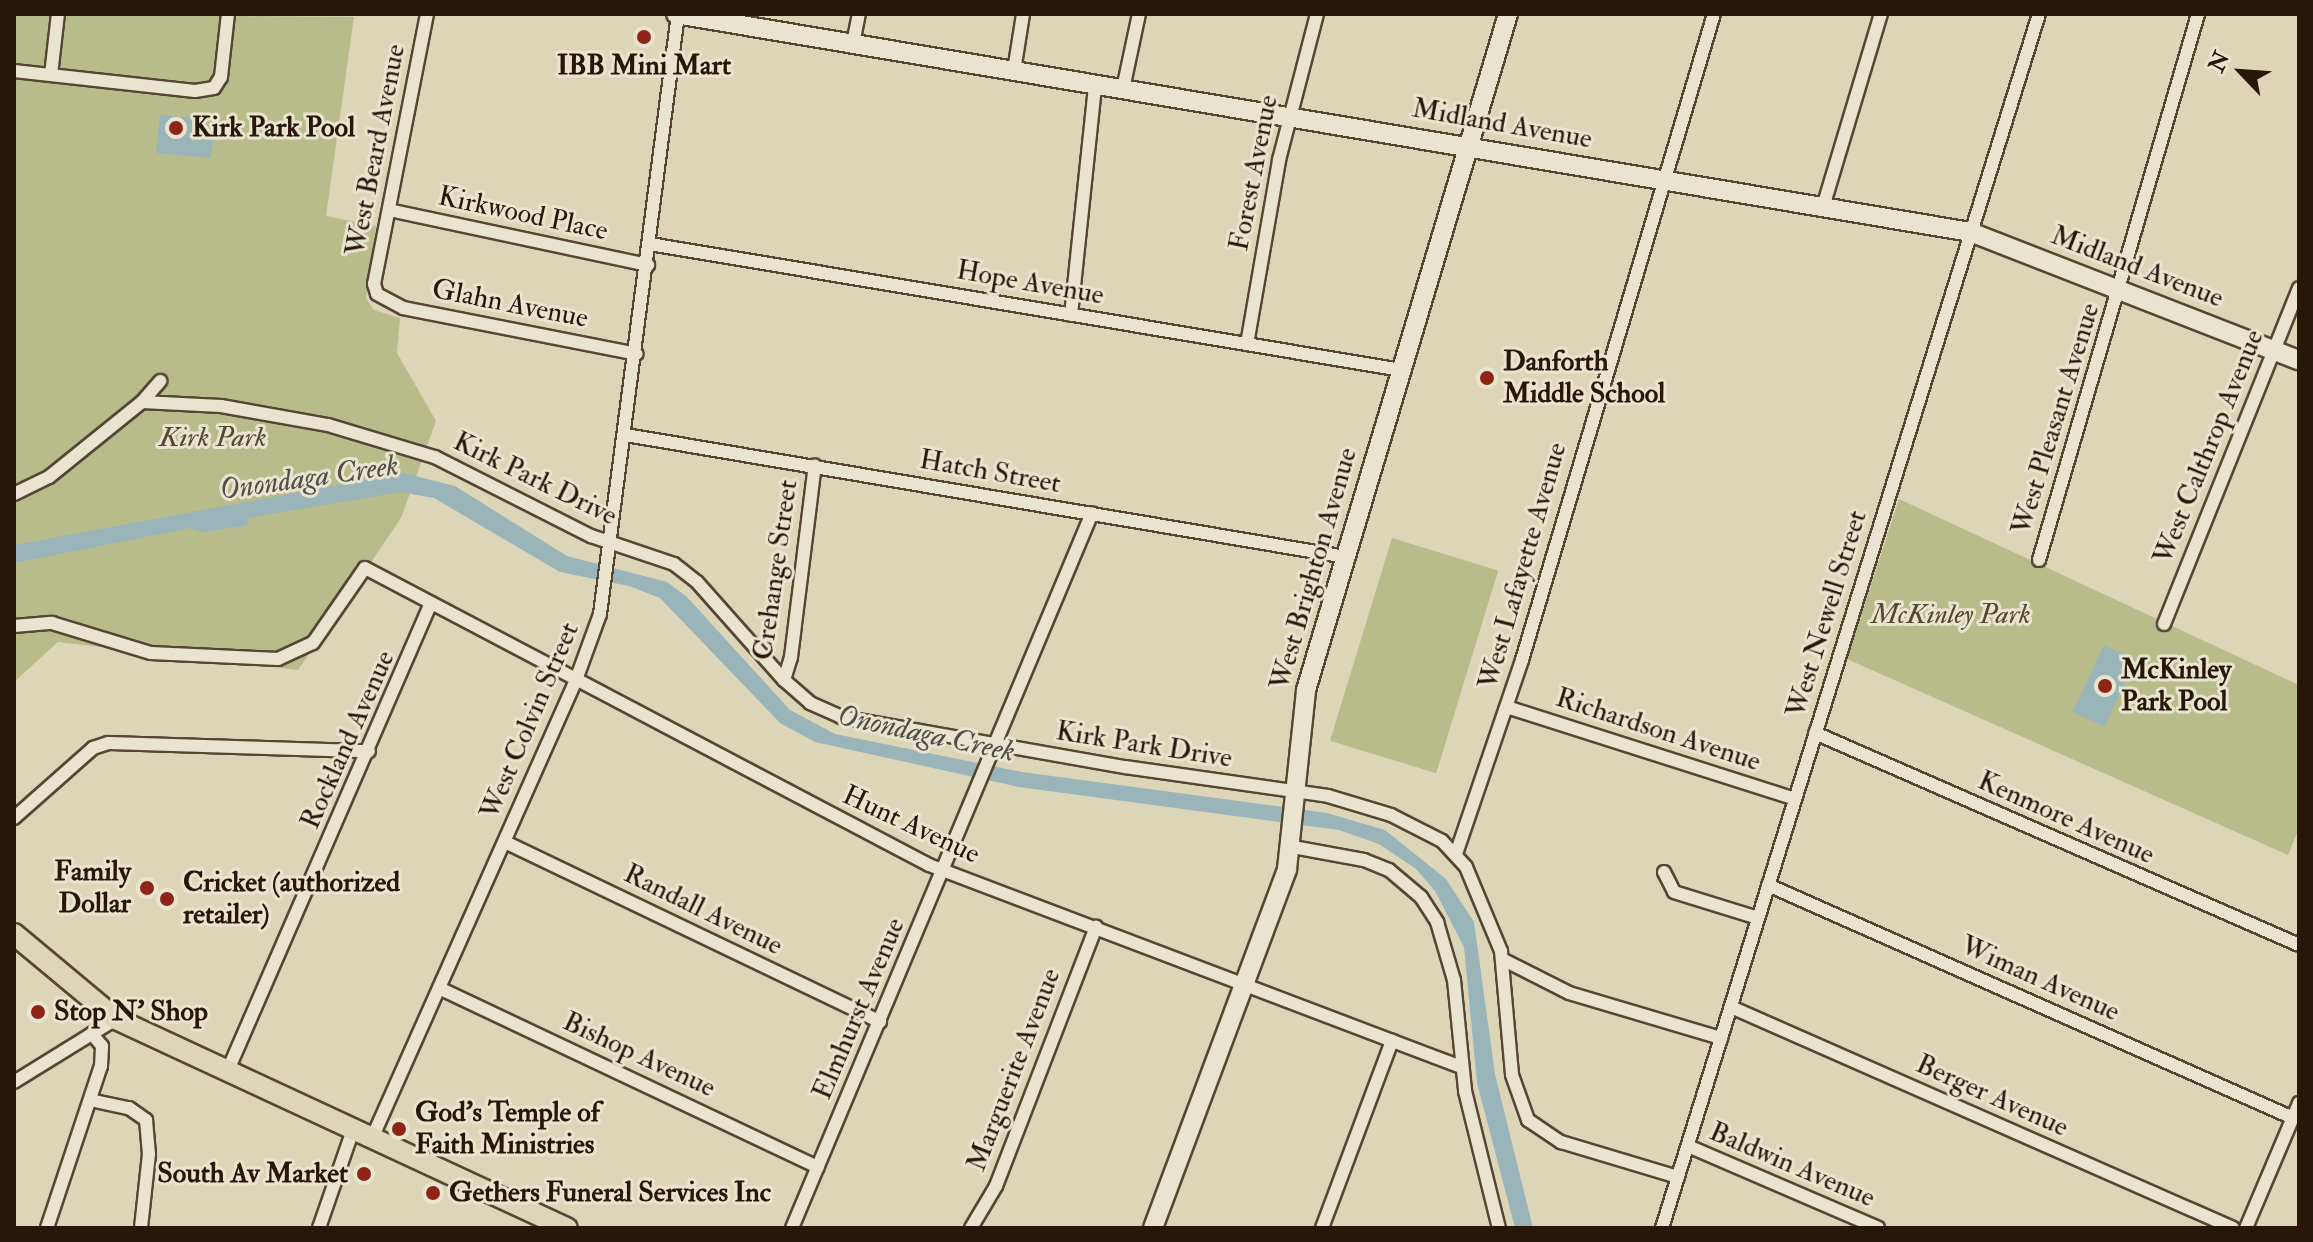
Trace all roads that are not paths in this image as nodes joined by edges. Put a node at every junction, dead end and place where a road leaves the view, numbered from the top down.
1 (58, 14) edge
2 (228, 14) edge
3 (427, 14) edge
4 (677, 14) edge
5 (859, 14) edge
6 (1023, 14) edge
7 (1139, 14) edge
8 (1317, 14) edge
9 (1508, 14) edge
10 (1714, 14) edge
11 (1881, 14) edge
12 (2039, 14) edge
13 (2198, 14) edge
14 (853, 44) junction
15 (14, 71) edge
16 (1014, 71) junction
17 (51, 75) junction
18 (1095, 85) junction
19 (1123, 89) junction
20 (1289, 117) junction
21 (1468, 147) junction
22 (1664, 180) junction
23 (1823, 207) junction
24 (389, 210) junction
25 (1970, 232) junction
26 (650, 244) junction
27 (648, 265) junction
28 (2299, 288) edge
29 (2120, 290) junction
30 (377, 294) joint
31 (1071, 315) junction
32 (1247, 344) junction
33 (2274, 351) junction
34 (637, 354) junction
35 (2299, 360) edge
36 (1401, 370) junction
37 (160, 381) dead end
38 (142, 402) junction
39 (626, 435) junction
40 (815, 465) junction
41 (14, 494) edge
42 (1092, 513) junction
43 (609, 543) junction
44 (1346, 557) junction
45 (2039, 560) dead end
46 (431, 603) junction
47 (2164, 624) dead end
48 (14, 626) edge
49 (576, 680) junction
50 (784, 680) junction
51 (1507, 707) junction
52 (1815, 733) junction
53 (997, 745) junction
54 (369, 751) junction
55 (1297, 797) junction
56 (1795, 799) junction
57 (14, 818) edge
58 (1293, 839) junction
59 (505, 842) junction
60 (1456, 854) junction
61 (943, 870) junction
62 (1664, 872) dead end
63 (1768, 885) junction
64 (1758, 918) junction
65 (1096, 927) junction
66 (14, 934) edge
67 (2299, 945) edge
68 (1502, 959) junction
69 (1245, 984) junction
70 (439, 988) junction
71 (1731, 1007) junction
72 (116, 1019) junction
73 (880, 1022) junction
74 (92, 1034) junction
75 (1721, 1038) junction
76 (1392, 1041) junction
77 (1461, 1067) junction
78 (228, 1070) junction
79 (14, 1082) edge
80 (90, 1100) junction
81 (2299, 1103) edge
82 (2293, 1118) junction
83 (354, 1127) junction
84 (373, 1136) junction
85 (1688, 1146) junction
86 (818, 1167) junction
87 (1678, 1177) junction
88 (47, 1228) edge
89 (141, 1228) edge
90 (319, 1228) edge
91 (567, 1228) edge
92 (792, 1228) edge
93 (971, 1228) edge
94 (1153, 1228) edge
95 (1322, 1228) edge
96 (1499, 1228) edge
97 (1662, 1228) edge
98 (1878, 1228) edge
99 (2233, 1228) edge
100 (2246, 1228) edge

1 - 17 street
2 - 17 street
3 - 24 street, West Beard Avenue
4 - 14 street, Midland Avenue
4 - 26 street, West Colvin Street
5 - 14 street
6 - 16 street
7 - 19 street
8 - 20 street, Forest Avenue
9 - 21 street, West Brighton Avenue
10 - 22 street, West Lafayette Avenue
11 - 23 street
12 - 25 street, West Newell Street
13 - 29 street, West Pleasant Avenue
14 - 16 street, Midland Avenue
15 - 17 street
16 - 18 street, Midland Avenue
18 - 19 street, Midland Avenue
18 - 31 street
19 - 20 street, Midland Avenue
20 - 21 street, Midland Avenue
20 - 32 street, Forest Avenue
21 - 22 street, Midland Avenue
21 - 36 street, West Brighton Avenue
22 - 23 street, Midland Avenue
22 - 51 street, West Lafayette Avenue
23 - 25 street, Midland Avenue
24 - 27 street, Kirkwood Place
24 - 30 street, West Beard Avenue
25 - 29 street, Midland Avenue
25 - 52 street, West Newell Street
26 - 27 street, West Colvin Street
26 - 31 street, Hope Avenue
27 - 34 street, West Colvin Street
28 - 33 street, West Calthrop Avenue
29 - 33 street, Midland Avenue
29 - 45 street, West Pleasant Avenue
30 - 34 street, Glahn Avenue
31 - 32 street, Hope Avenue
32 - 36 street, Hope Avenue
33 - 35 street, Midland Avenue
33 - 47 street, West Calthrop Avenue
34 - 39 street, West Colvin Street
36 - 44 street, West Brighton Avenue
37 - 38 street
38 - 41 street
38 - 43 street, Kirk Park Drive
39 - 40 street, Hatch Street
39 - 43 street, West Colvin Street
40 - 42 street, Hatch Street
40 - 50 street, Crehange Street
42 - 44 street, Hatch Street
42 - 53 street
43 - 49 street, West Colvin Street
43 - 50 street, Kirk Park Drive
44 - 55 street, West Brighton Avenue
46 - 48 street, Hunt Avenue
46 - 49 street, Hunt Avenue
46 - 54 street, Rockland Avenue
49 - 59 street, West Colvin Street
49 - 61 street, Hunt Avenue
50 - 53 street, Kirk Park Drive
51 - 56 street, Richardson Avenue
51 - 60 street, West Lafayette Avenue
52 - 56 street, West Newell Street
52 - 67 street, Kenmore Avenue
53 - 55 street, Kirk Park Drive
53 - 61 street, Elmhurst Avenue
54 - 57 street
54 - 78 street, Rockland Avenue
55 - 58 street, West Brighton Avenue
55 - 60 street, Kirk Park Drive
56 - 63 street, West Newell Street
58 - 69 street, West Brighton Avenue
58 - 77 street
59 - 70 street, West Colvin Street
59 - 73 street, Randall Avenue
60 - 68 street
61 - 65 street, Hunt Avenue
61 - 73 street, Elmhurst Avenue
62 - 64 street
63 - 64 street, West Newell Street
63 - 82 street, Wiman Avenue
64 - 71 street, West Newell Street
65 - 69 street, Hunt Avenue
65 - 93 street, Marguerite Avenue
66 - 72 main road
68 - 75 street
68 - 87 street
69 - 76 street, Hunt Avenue
69 - 94 street, West Brighton Avenue
70 - 84 street, West Colvin Street
70 - 86 street, Bishop Avenue
71 - 75 street, West Newell Street
71 - 99 street, Berger Avenue
72 - 74 street
72 - 78 main road
73 - 86 street, Elmhurst Avenue
74 - 79 street
74 - 80 street
75 - 85 street, West Newell Street
76 - 77 street, Hunt Avenue
76 - 95 street
77 - 96 street
78 - 83 main road
80 - 88 street
80 - 89 street
81 - 82 street
82 - 100 street
83 - 84 main road
83 - 90 street
84 - 91 main road
85 - 87 street, West Newell Street
85 - 98 street, Baldwin Avenue
86 - 92 street, Elmhurst Avenue
87 - 97 street, West Newell Street

